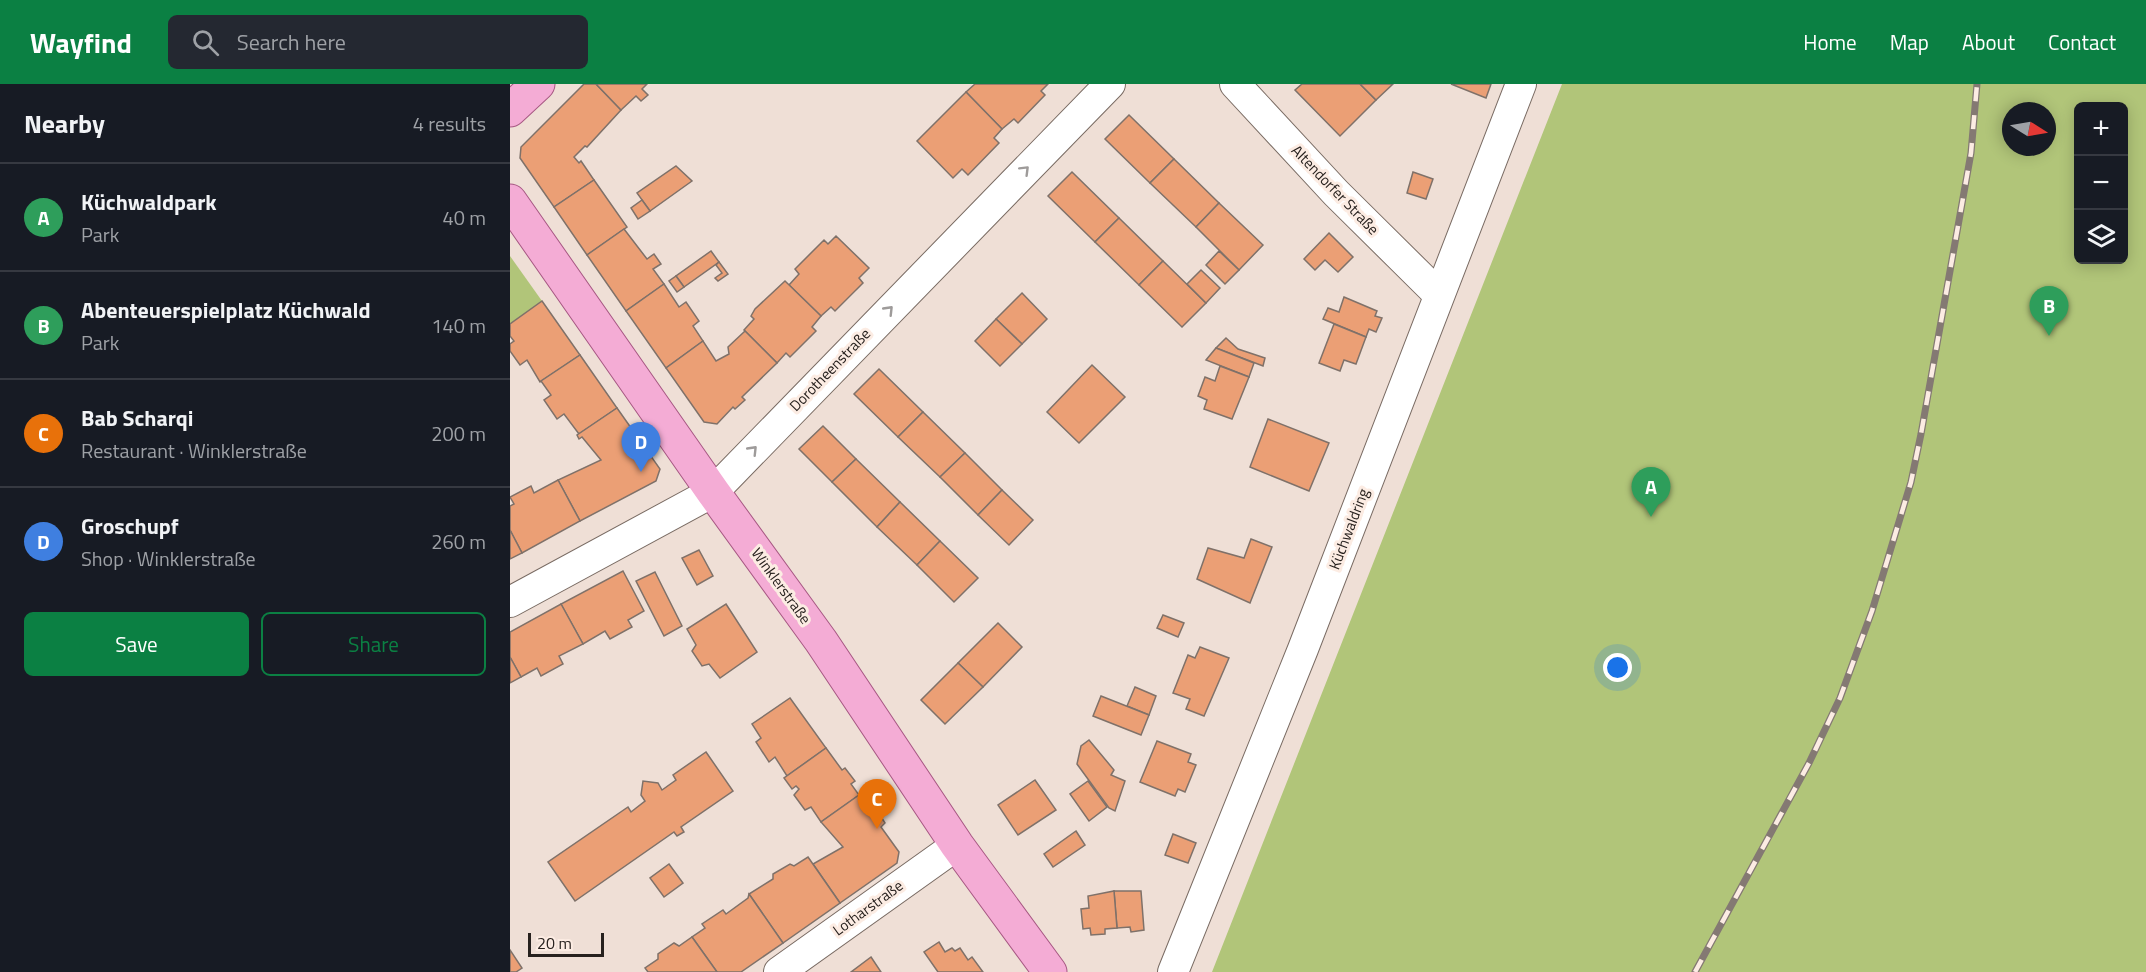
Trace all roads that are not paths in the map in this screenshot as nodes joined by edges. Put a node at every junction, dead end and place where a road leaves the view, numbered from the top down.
1 (538, 84) edge
2 (1110, 84) edge
3 (1235, 84) edge
4 (1521, 84) edge
5 (510, 110) edge
6 (510, 201) edge
7 (1438, 294) junction
8 (713, 492) junction
9 (510, 602) edge
10 (957, 845) junction
11 (779, 972) edge
12 (1050, 972) edge
13 (1173, 972) edge

1 - 5 main road
8 -> 2 street, Dorotheenstraße
3 - 7 street, Altendorfer Straße
4 - 7 street, Küchwaldring
6 - 8 main road, Winklerstraße
7 - 13 street, Küchwaldring
8 - 9 street, Dorotheenstraße
8 - 10 main road, Winklerstraße
10 - 11 street, Lotharstraße
10 - 12 main road, Winklerstraße

